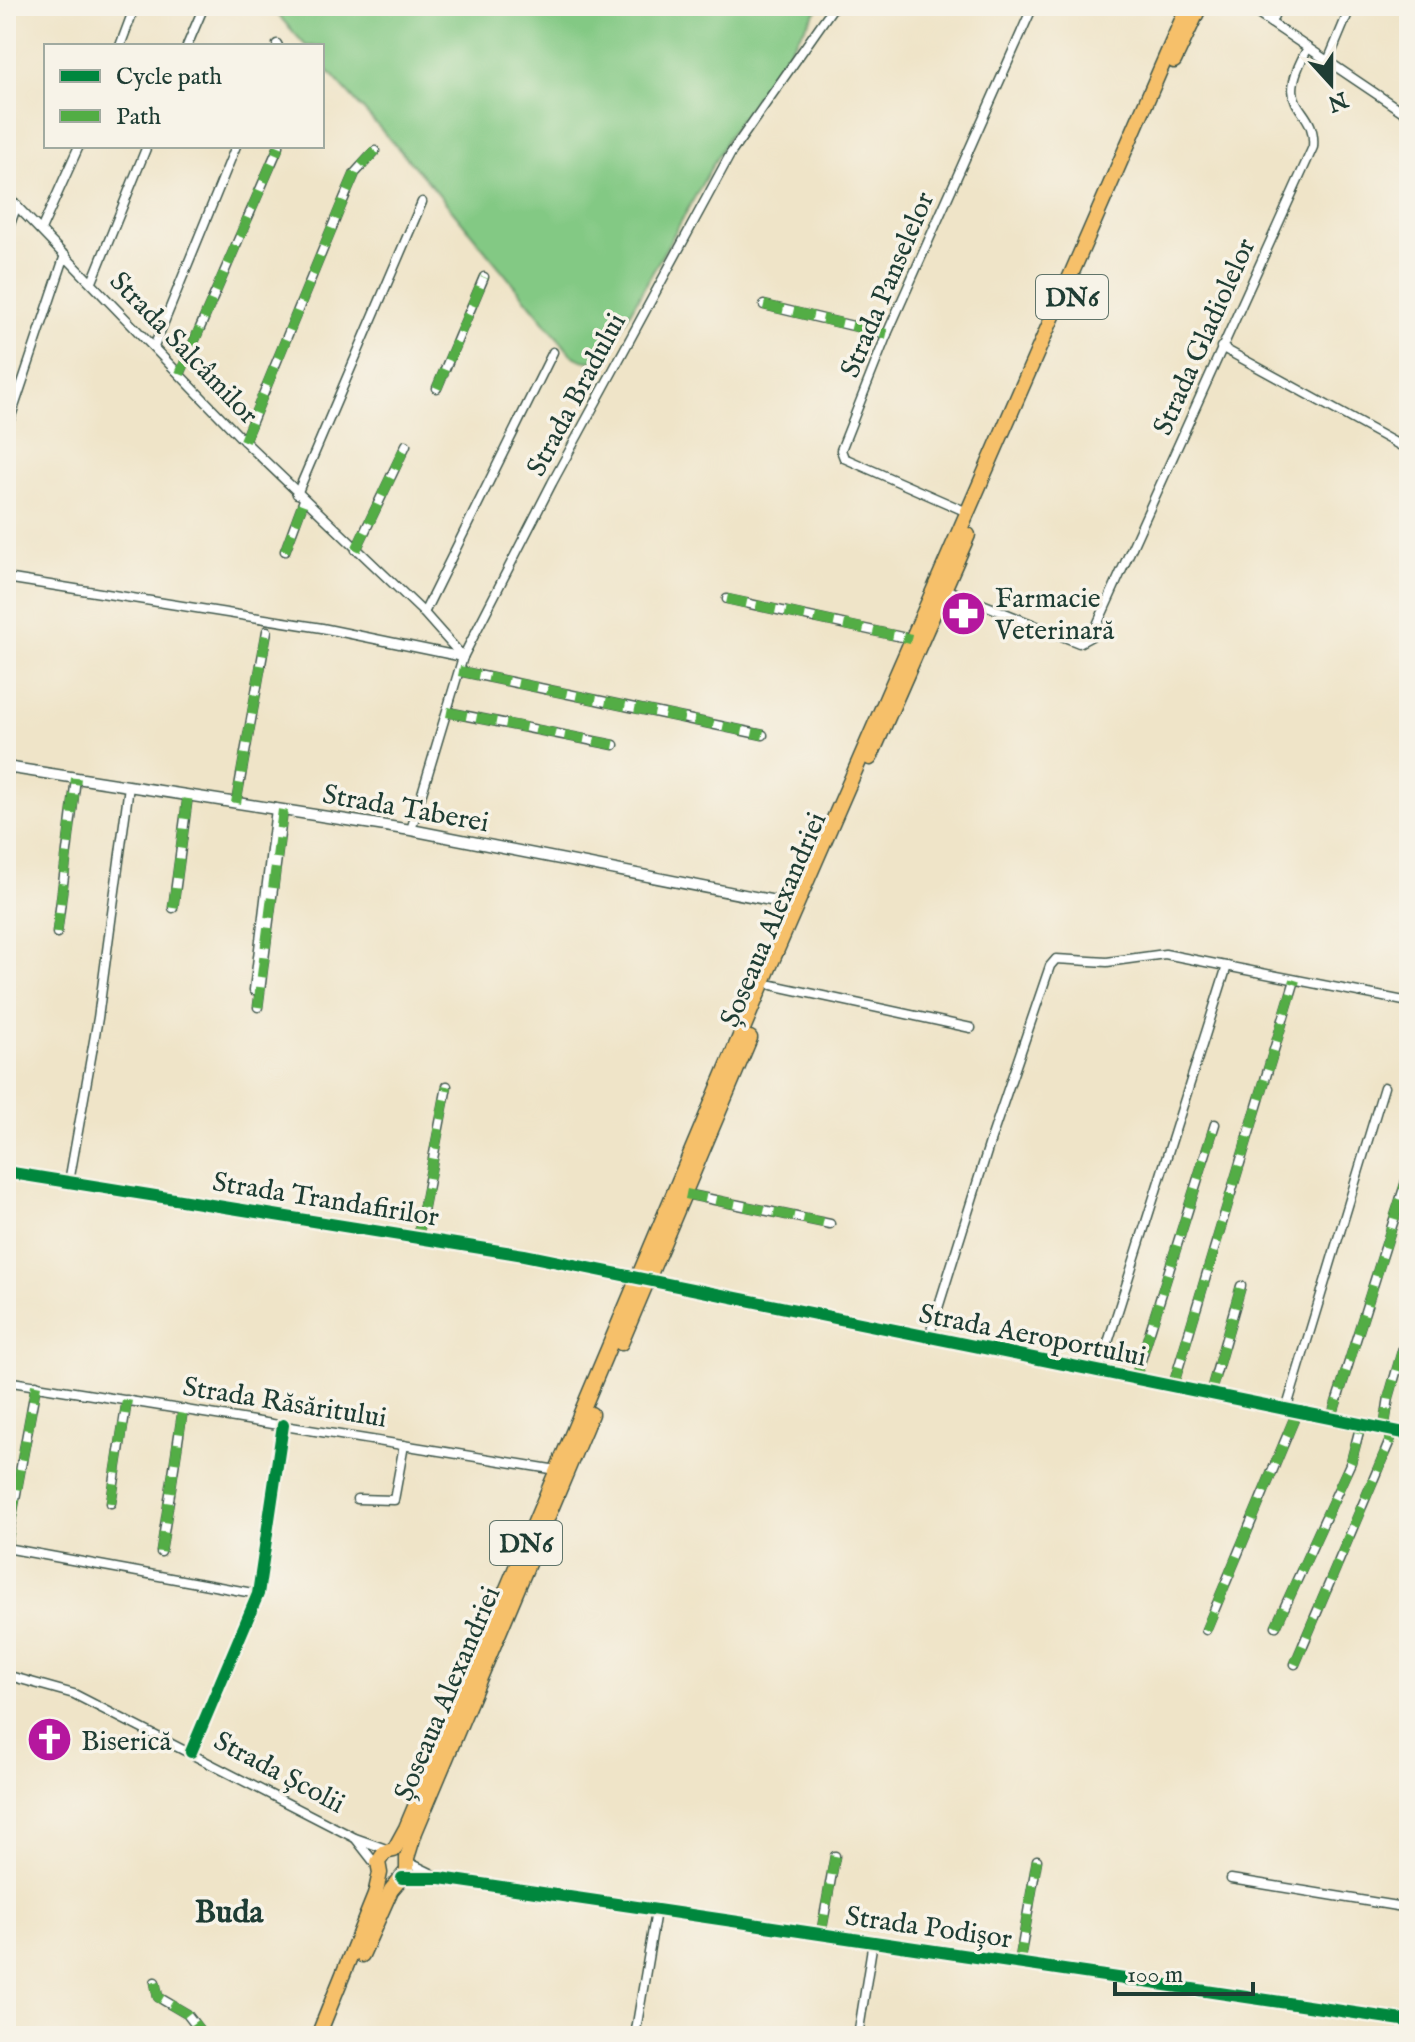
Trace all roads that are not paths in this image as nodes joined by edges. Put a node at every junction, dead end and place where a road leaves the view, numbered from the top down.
1 (135, 6) edge
2 (204, 6) edge
3 (834, 6) edge
4 (1033, 6) edge
5 (1188, 6) edge
6 (1200, 6) edge
7 (1246, 6) edge
8 (1278, 6) edge
9 (1351, 6) edge
10 (1271, 23) junction
11 (121, 44) edge
12 (188, 44) edge
13 (1308, 48) junction
14 (1328, 61) junction
15 (1409, 116) edge
16 (78, 148) edge
17 (146, 148) edge
18 (235, 148) edge
19 (278, 148) edge
20 (375, 151) dead end
21 (6, 195) edge
22 (422, 202) dead end
23 (17, 205) junction
24 (41, 230) junction
25 (6, 235) edge
26 (65, 255) junction
27 (484, 277) dead end
28 (92, 282) junction
29 (764, 305) dead end
30 (887, 334) junction
31 (154, 347) junction
32 (1221, 347) junction
33 (553, 352) dead end
34 (180, 374) junction
35 (437, 388) dead end
36 (6, 431) edge
37 (244, 441) junction
38 (406, 445) dead end
39 (1409, 454) edge
40 (300, 497) junction
41 (967, 512) junction
42 (356, 550) junction
43 (285, 551) dead end
44 (6, 578) edge
45 (945, 589) junction
46 (727, 599) dead end
47 (424, 613) junction
48 (267, 631) dead end
49 (911, 639) junction
50 (463, 657) junction
51 (459, 671) junction
52 (447, 712) junction
53 (763, 735) dead end
54 (614, 745) dead end
55 (6, 767) edge
56 (76, 778) junction
57 (129, 786) junction
58 (188, 795) junction
59 (236, 803) junction
60 (279, 809) junction
61 (411, 830) junction
62 (796, 905) junction
63 (173, 908) dead end
64 (57, 933) dead end
65 (1227, 966) junction
66 (1295, 980) junction
67 (772, 985) junction
68 (254, 990) dead end
69 (1409, 1002) edge
70 (258, 1007) dead end
71 (971, 1028) dead end
72 (447, 1086) dead end
73 (1384, 1087) dead end
74 (1215, 1124) dead end
75 (6, 1172) edge
76 (1409, 1172) edge
77 (69, 1182) junction
78 (686, 1194) junction
79 (830, 1224) dead end
80 (418, 1237) junction
81 (643, 1279) junction
82 (1241, 1286) dead end
83 (1409, 1327) edge
84 (929, 1337) junction
85 (1099, 1371) junction
86 (1135, 1379) junction
87 (6, 1381) edge
88 (36, 1385) junction
89 (1173, 1386) junction
90 (1210, 1394) junction
91 (127, 1400) junction
92 (183, 1409) junction
93 (1292, 1411) junction
94 (1331, 1419) junction
95 (1361, 1424) junction
96 (283, 1425) junction
97 (1389, 1430) junction
98 (1409, 1434) edge
99 (404, 1445) junction
100 (557, 1470) junction
101 (357, 1499) dead end
102 (111, 1503) dead end
103 (6, 1548) edge
104 (161, 1552) dead end
105 (258, 1594) junction
106 (1276, 1626) dead end
107 (1206, 1630) dead end
108 (1295, 1664) dead end
109 (6, 1675) edge
110 (191, 1752) junction
111 (355, 1838) junction
112 (400, 1855) junction
113 (835, 1856) dead end
114 (1037, 1860) dead end
115 (379, 1870) junction
116 (441, 1878) junction
117 (399, 1879) junction
118 (1231, 1879) dead end
119 (6, 1880) edge
120 (6, 1890) edge
121 (1409, 1908) edge
122 (656, 1911) junction
123 (821, 1934) junction
124 (873, 1941) junction
125 (1019, 1964) junction
126 (155, 1982) dead end
127 (1409, 2021) edge
128 (204, 2036) edge
129 (318, 2036) edge
130 (328, 2036) edge
131 (635, 2036) edge
132 (858, 2036) edge

1 - 11 street
2 - 12 street
3 - 50 street, Strada Bradului
4 - 30 street, Strada Panselelor
5 - 41 highway, Șoseaua Alexandriei / DN6
6 - 45 highway, Șoseaua Alexandriei / DN6
7 - 10 street
8 - 10 street
9 - 14 street
10 - 13 street
13 - 14 street
13 - 32 street, Strada Gladiolelor
14 - 15 street
16 - 24 street
17 - 28 street
18 - 31 street
19 - 34 street
20 - 37 street
21 - 23 street, Strada Salcâmilor
22 - 40 street
23 - 24 street, Strada Salcâmilor
23 - 25 street
24 - 26 street, Strada Salcâmilor
26 - 28 street, Strada Salcâmilor
26 - 36 street
27 - 35 street
28 - 31 street, Strada Salcâmilor
29 - 30 street
30 - 41 street, Strada Panselelor
31 - 34 street, Strada Salcâmilor
32 - 39 street
32 - 45 street, Strada Gladiolelor
33 - 47 street
34 - 37 street, Strada Salcâmilor
37 - 40 street, Strada Salcâmilor
38 - 42 street
40 - 42 street, Strada Salcâmilor
40 - 43 street
41 - 49 highway, Șoseaua Alexandriei / DN6
42 - 47 street, Strada Salcâmilor
44 - 50 street
45 - 67 highway, Șoseaua Alexandriei / DN6
46 - 49 street
47 - 50 street, Strada Salcâmilor
48 - 59 street
49 - 62 highway, Șoseaua Alexandriei / DN6
50 - 51 street, Strada Bradului
51 - 52 street, Strada Bradului
51 - 53 street
52 - 54 street
52 - 61 street, Strada Bradului
55 - 56 street, Strada Taberei
56 - 57 street, Strada Taberei
56 - 64 street
57 - 58 street, Strada Taberei
57 - 77 street
58 - 59 street, Strada Taberei
58 - 63 street
59 - 60 street, Strada Taberei
60 - 61 street, Strada Taberei
60 - 68 street
60 - 70 street
61 - 62 street, Strada Taberei
62 - 81 highway, Șoseaua Alexandriei / DN6
65 - 66 street
65 - 84 street
65 - 85 street, Strada Aeroportului
66 - 69 street
66 - 89 street
67 - 71 street
67 - 78 highway, Șoseaua Alexandriei / DN6
72 - 80 street
73 - 93 street
74 - 86 street
75 - 77 street, Strada Trandafirilor
76 - 94 street
77 - 80 street, Strada Trandafirilor
78 - 79 street
78 - 81 highway, Șoseaua Alexandriei / DN6
80 - 81 street, Strada Trandafirilor
81 - 84 street, Strada Aeroportului
81 - 100 highway, Șoseaua Alexandriei / DN6
81 - 112 highway, Șoseaua Alexandriei / DN6
82 - 90 street
83 - 97 street
84 - 85 street, Strada Aeroportului
85 - 86 street, Strada Aeroportului
86 - 89 street, Strada Aeroportului
87 - 88 street, Strada Răsăritului
88 - 91 street, Strada Răsăritului
88 - 103 street
89 - 90 street, Strada Aeroportului
90 - 93 street, Strada Aeroportului
91 - 92 street, Strada Răsăritului
91 - 102 street
92 - 96 street, Strada Răsăritului
92 - 104 street
93 - 94 street, Strada Aeroportului
93 - 107 street
94 - 95 street, Strada Aeroportului
95 - 97 street, Strada Aeroportului
95 - 106 street
96 - 99 street, Strada Răsăritului
96 - 105 street
97 - 98 street, Strada Aeroportului
97 - 108 street
99 - 100 street, Strada Răsăritului
99 - 101 street
100 - 112 highway, Șoseaua Alexandriei / DN6
103 - 105 street
105 - 110 street
109 - 110 street, Strada Școlii
110 - 111 street, Strada Școlii
111 - 112 street, Strada Școlii
111 - 115 street, Strada Școlii
112 - 115 highway, Șoseaua Alexandriei / DN6
112 - 116 street, Strada Podișor
112 - 117 highway, Șoseaua Alexandriei / DN6
113 - 123 street
114 - 125 street
115 - 117 highway
115 - 129 highway, Șoseaua Alexandriei / DN6
116 - 117 street, Strada Podișor
116 - 122 street, Strada Podișor
117 - 130 highway, Șoseaua Alexandriei / DN6
118 - 121 street
119 - 120 street
122 - 123 street, Strada Podișor
122 - 131 street
123 - 124 street, Strada Podișor
124 - 125 street, Strada Podișor
124 - 132 street
125 - 127 street, Strada Podișor
126 - 128 street

